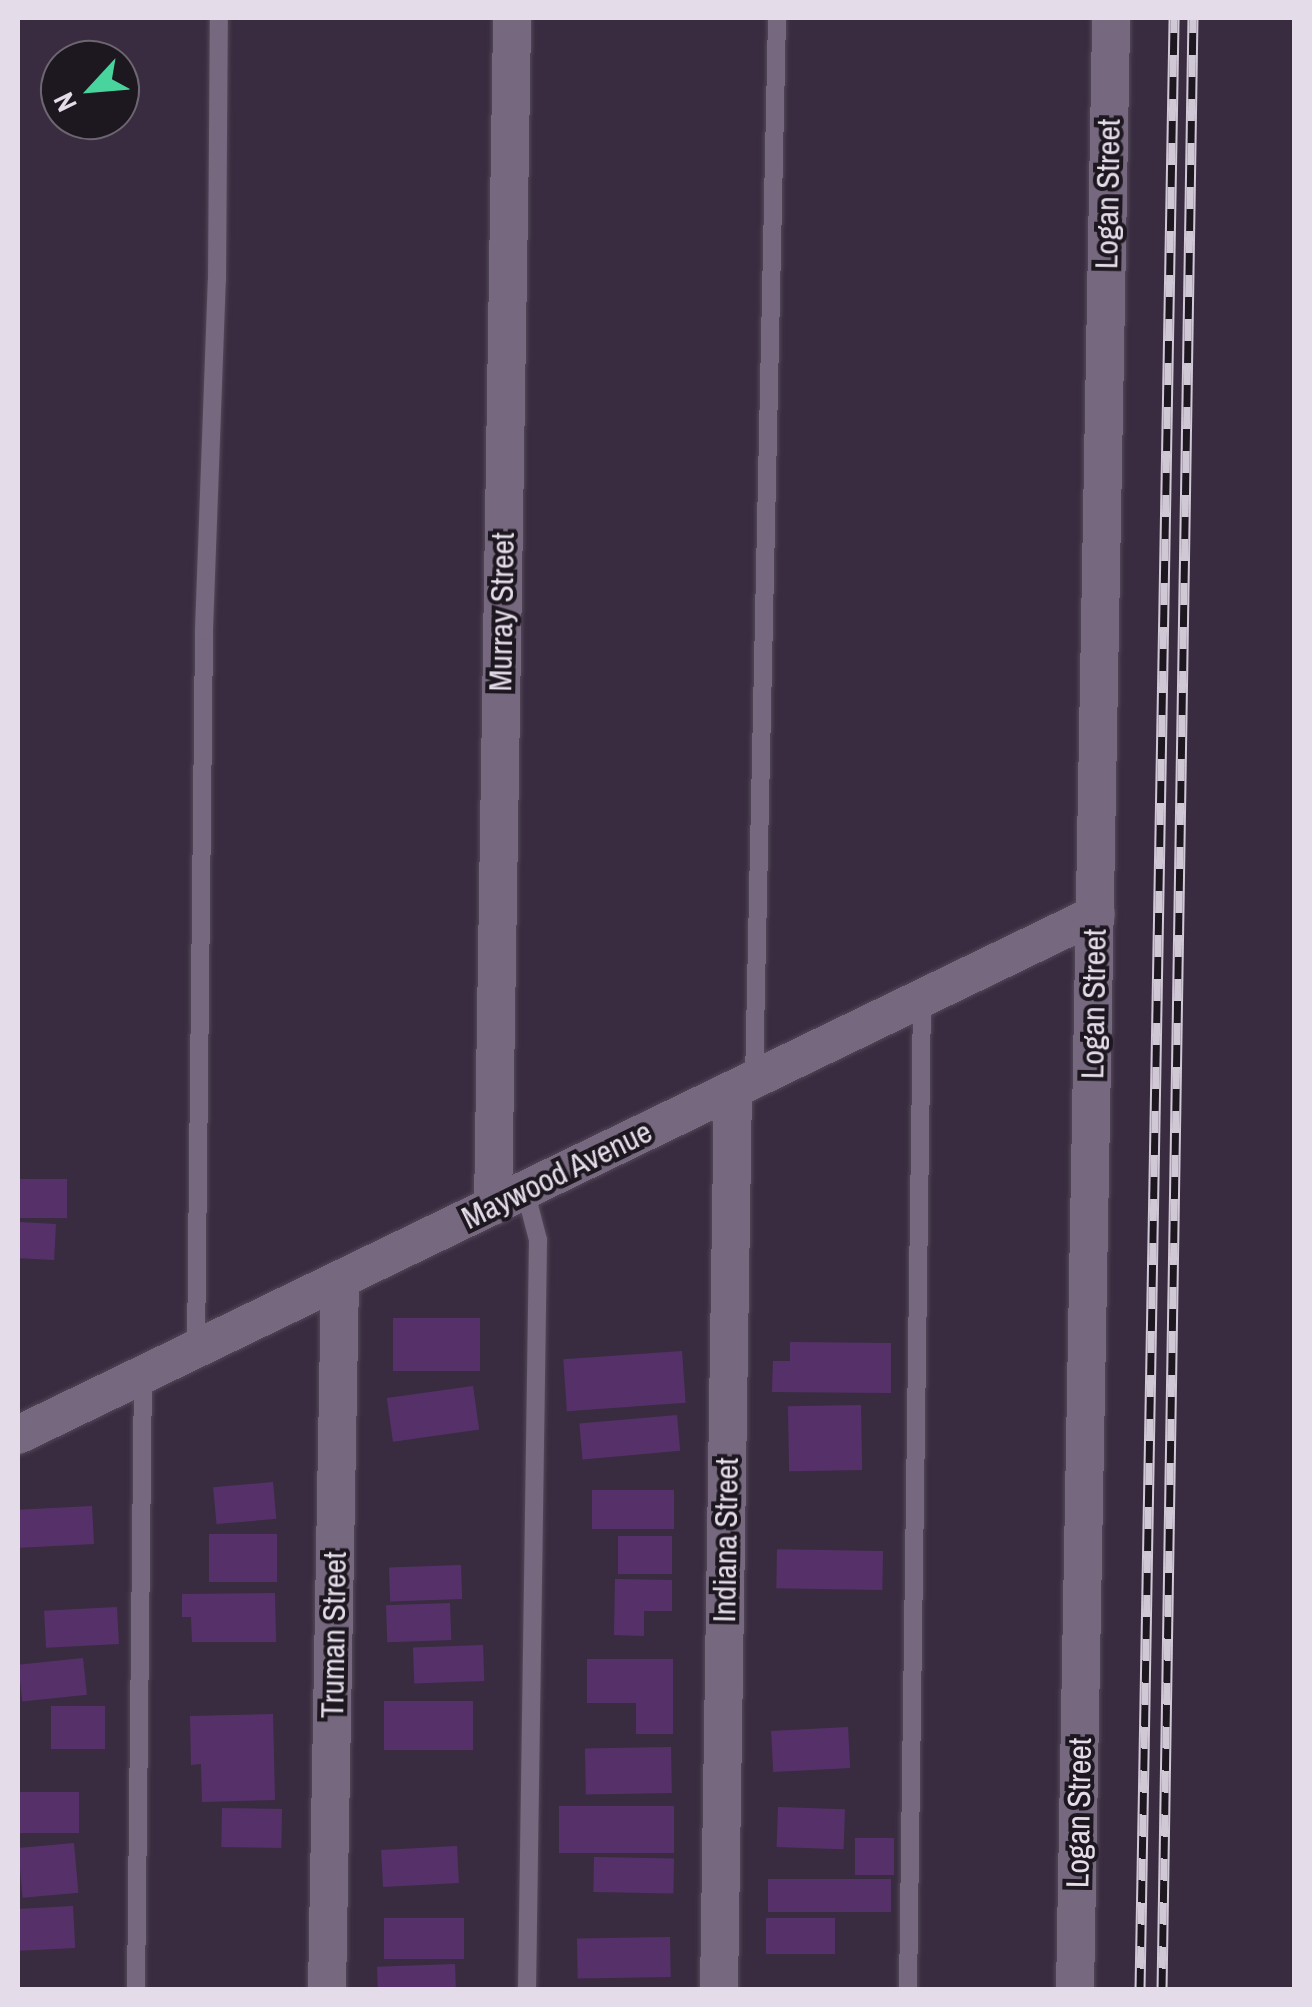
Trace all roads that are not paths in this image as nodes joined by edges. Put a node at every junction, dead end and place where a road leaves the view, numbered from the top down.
1 (218, 18) edge
2 (512, 18) edge
3 (777, 18) edge
4 (1111, 18) edge
5 (1096, 914) junction
6 (922, 998) junction
7 (743, 1085) junction
8 (509, 1198) junction
9 (340, 1280) junction
10 (196, 1350) junction
11 (143, 1374) junction
12 (18, 1435) edge
13 (136, 1990) edge
14 (327, 1990) edge
15 (527, 1990) edge
16 (719, 1990) edge
17 (908, 1990) edge
18 (1076, 1990) edge

1 - 10 lane
2 - 8 street, Murray Street
3 - 7 lane
4 - 5 street, Logan Street
5 - 6 street, Maywood Avenue
5 - 18 street, Logan Street
6 - 7 street, Maywood Avenue
6 - 17 lane
7 - 8 street, Maywood Avenue
7 - 16 street, Indiana Street
8 - 9 street, Maywood Avenue
8 - 15 lane
9 - 10 street, Maywood Avenue
9 - 14 street, Truman Street
10 - 11 street, Maywood Avenue
11 - 12 street, Maywood Avenue
11 - 13 lane

